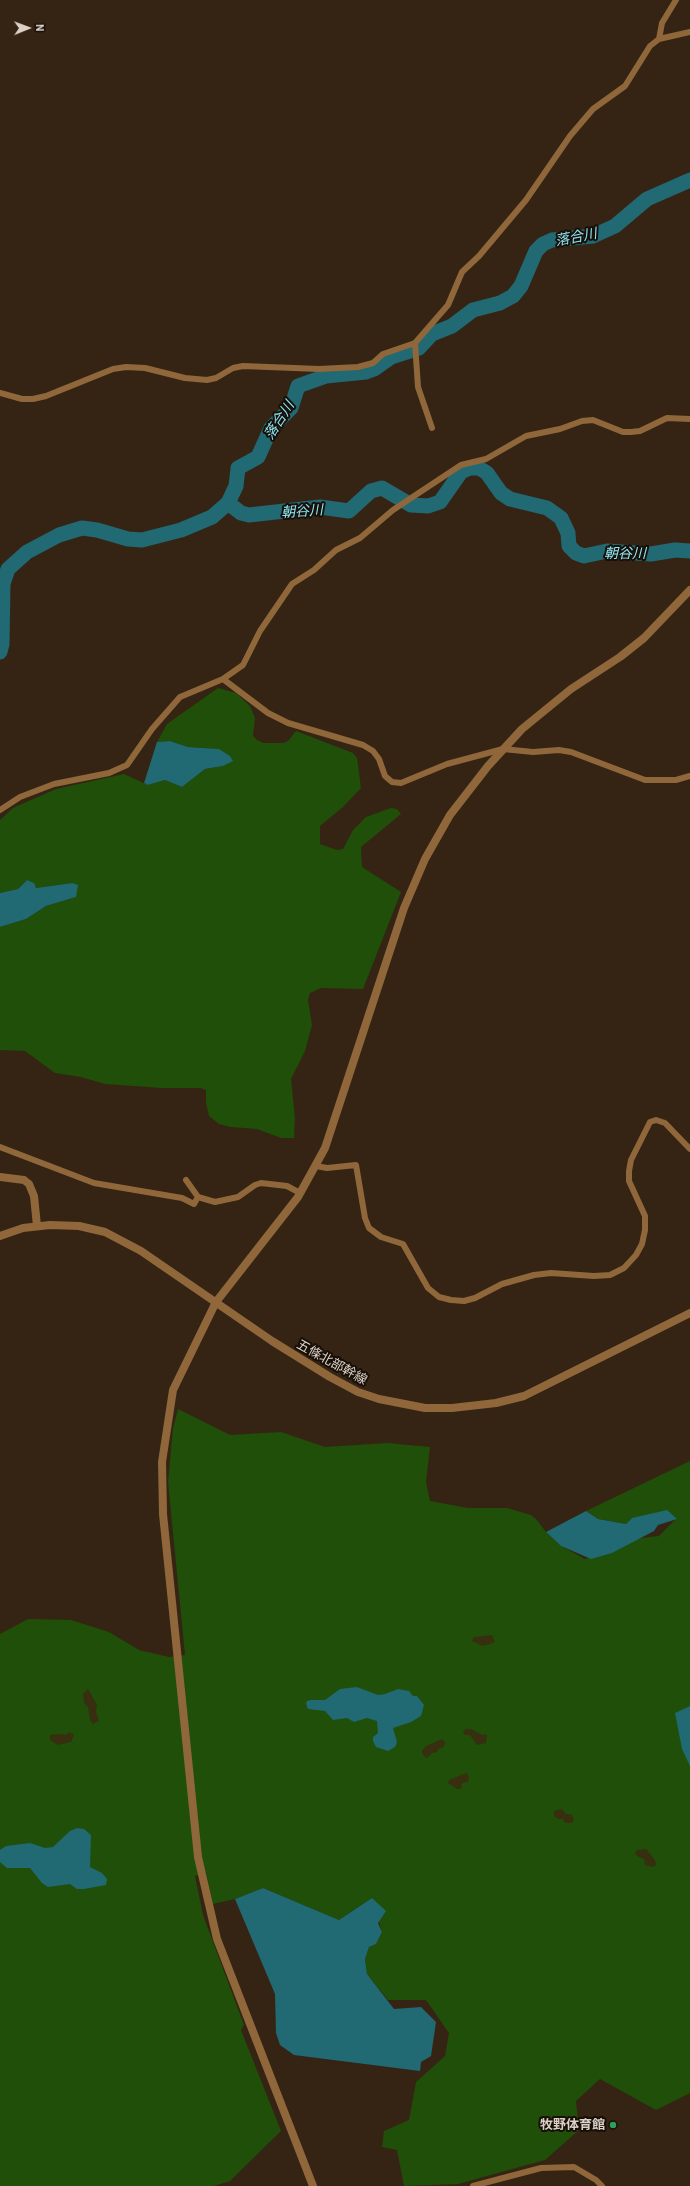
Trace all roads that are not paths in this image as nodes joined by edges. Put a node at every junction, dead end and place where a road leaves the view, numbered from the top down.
1 (676, 0) edge
2 (690, 32) edge
3 (659, 39) junction
4 (415, 343) junction
5 (0, 393) edge
6 (690, 419) edge
7 (432, 428) dead end
8 (690, 590) edge
9 (223, 679) junction
10 (503, 749) junction
11 (690, 776) edge
12 (0, 810) edge
13 (0, 1147) edge
14 (690, 1149) edge
15 (316, 1166) junction
16 (0, 1177) edge
17 (186, 1180) dead end
18 (300, 1194) junction
19 (198, 1197) junction
20 (37, 1226) junction
21 (0, 1236) edge
22 (216, 1302) junction
23 (690, 1313) edge
24 (313, 2186) edge
25 (474, 2186) edge
26 (602, 2186) edge

1 - 3 street
2 - 3 street
3 - 4 street
4 - 5 street
4 - 7 street
6 - 9 street
8 - 10 street
9 - 10 street
9 - 12 street
10 - 11 street
10 - 15 street
13 - 19 street
14 - 15 street
15 - 18 street
16 - 20 street
17 - 19 street
18 - 19 street
18 - 22 street
20 - 21 street, 五條北部幹線
20 - 22 street, 五條北部幹線
22 - 23 street, 五條北部幹線
22 - 24 street
25 - 26 street

